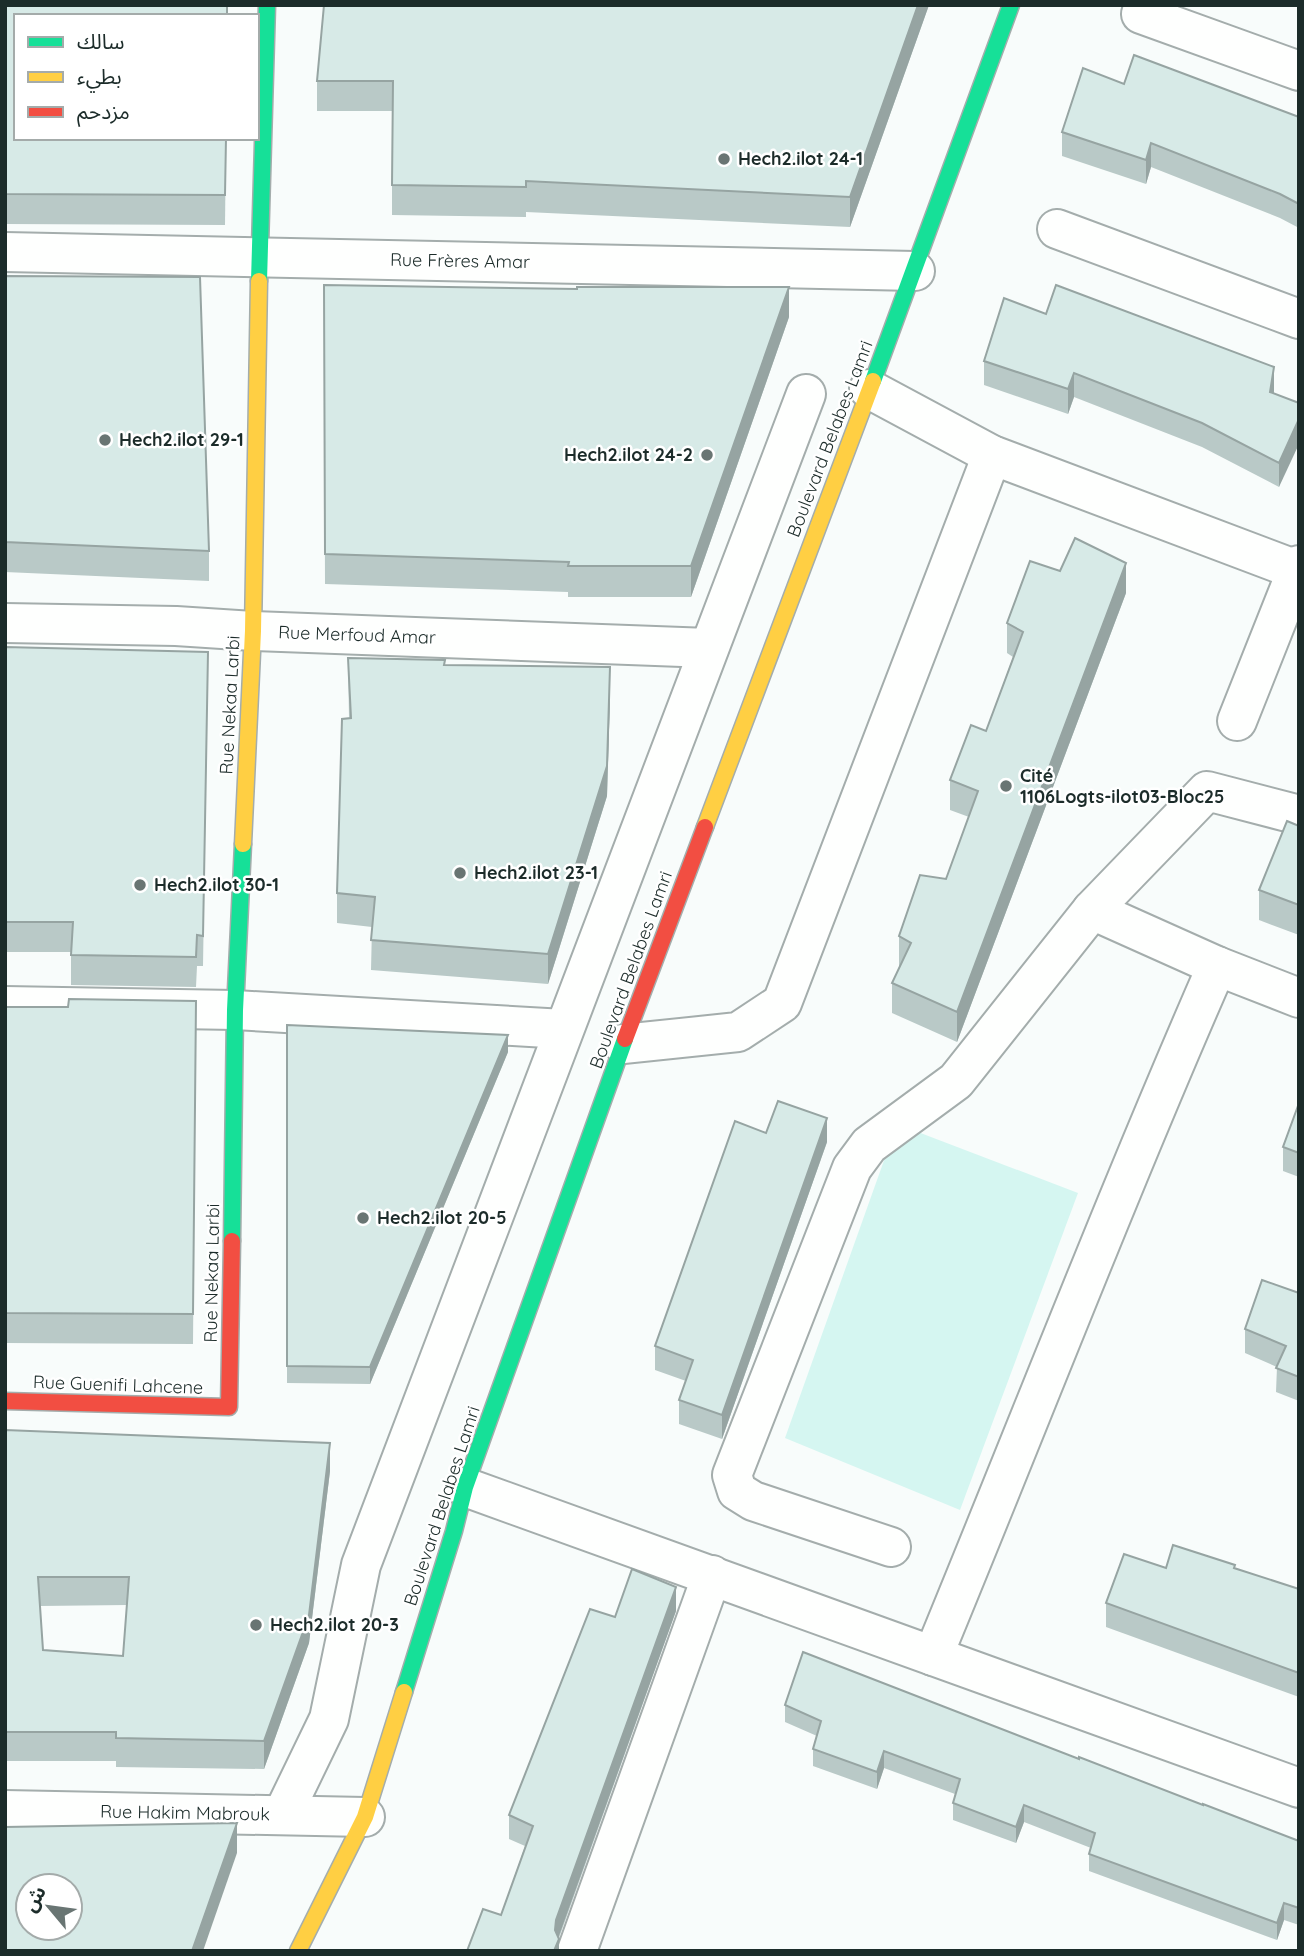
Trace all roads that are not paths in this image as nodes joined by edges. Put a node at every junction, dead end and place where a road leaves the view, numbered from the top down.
1 (267, 5) edge
2 (1011, 5) edge
3 (1141, 14) dead end
4 (1299, 71) edge
5 (1057, 229) dead end
6 (5, 251) edge
7 (259, 257) junction
8 (915, 271) junction
9 (1299, 319) edge
10 (869, 389) junction
11 (806, 394) dead end
12 (992, 455) junction
13 (1298, 568) edge
14 (5, 623) edge
15 (253, 631) junction
16 (709, 649) junction
17 (1237, 721) dead end
18 (1299, 815) edge
19 (1092, 910) junction
20 (1217, 966) junction
21 (1299, 998) edge
22 (5, 1006) edge
23 (235, 1010) junction
24 (564, 1030) junction
25 (624, 1044) junction
26 (5, 1401) edge
27 (229, 1407) joint
28 (465, 1486) junction
29 (891, 1547) dead end
30 (712, 1575) junction
31 (933, 1656) junction
32 (1299, 1788) edge
33 (5, 1810) edge
34 (283, 1814) junction
35 (365, 1817) junction
36 (298, 1951) edge
37 (577, 1951) edge

1 - 7 main road, Rue Nekaa Larbi
2 - 8 main road, Boulevard Belabes Lamri
3 - 4 street
5 - 9 street
6 - 7 street, Rue Frères Amar
7 - 8 street, Rue Frères Amar
7 - 15 main road, Rue Nekaa Larbi
8 - 10 main road, Boulevard Belabes Lamri
10 - 12 street
10 - 25 main road, Boulevard Belabes Lamri
11 - 16 street
12 - 13 street
12 - 25 street
13 - 17 street
14 - 15 street, Rue Merfoud Amar
15 - 16 street, Rue Merfoud Amar
15 - 23 main road, Rue Nekaa Larbi
16 - 24 street
18 - 19 street
19 - 20 street
19 - 29 street
20 - 21 street
20 - 31 street
22 - 23 street
23 - 24 street
23 - 27 main road, Rue Nekaa Larbi
24 - 34 street
25 - 28 main road, Boulevard Belabes Lamri
26 - 27 main road, Rue Guenifi Lahcene
28 - 30 street
28 - 35 main road, Boulevard Belabes Lamri
30 - 31 street
30 - 37 street
31 - 32 street
33 - 34 street, Rue Hakim Mabrouk
34 - 35 street, Rue Hakim Mabrouk
35 - 36 main road, Boulevard Belabes Lamri

